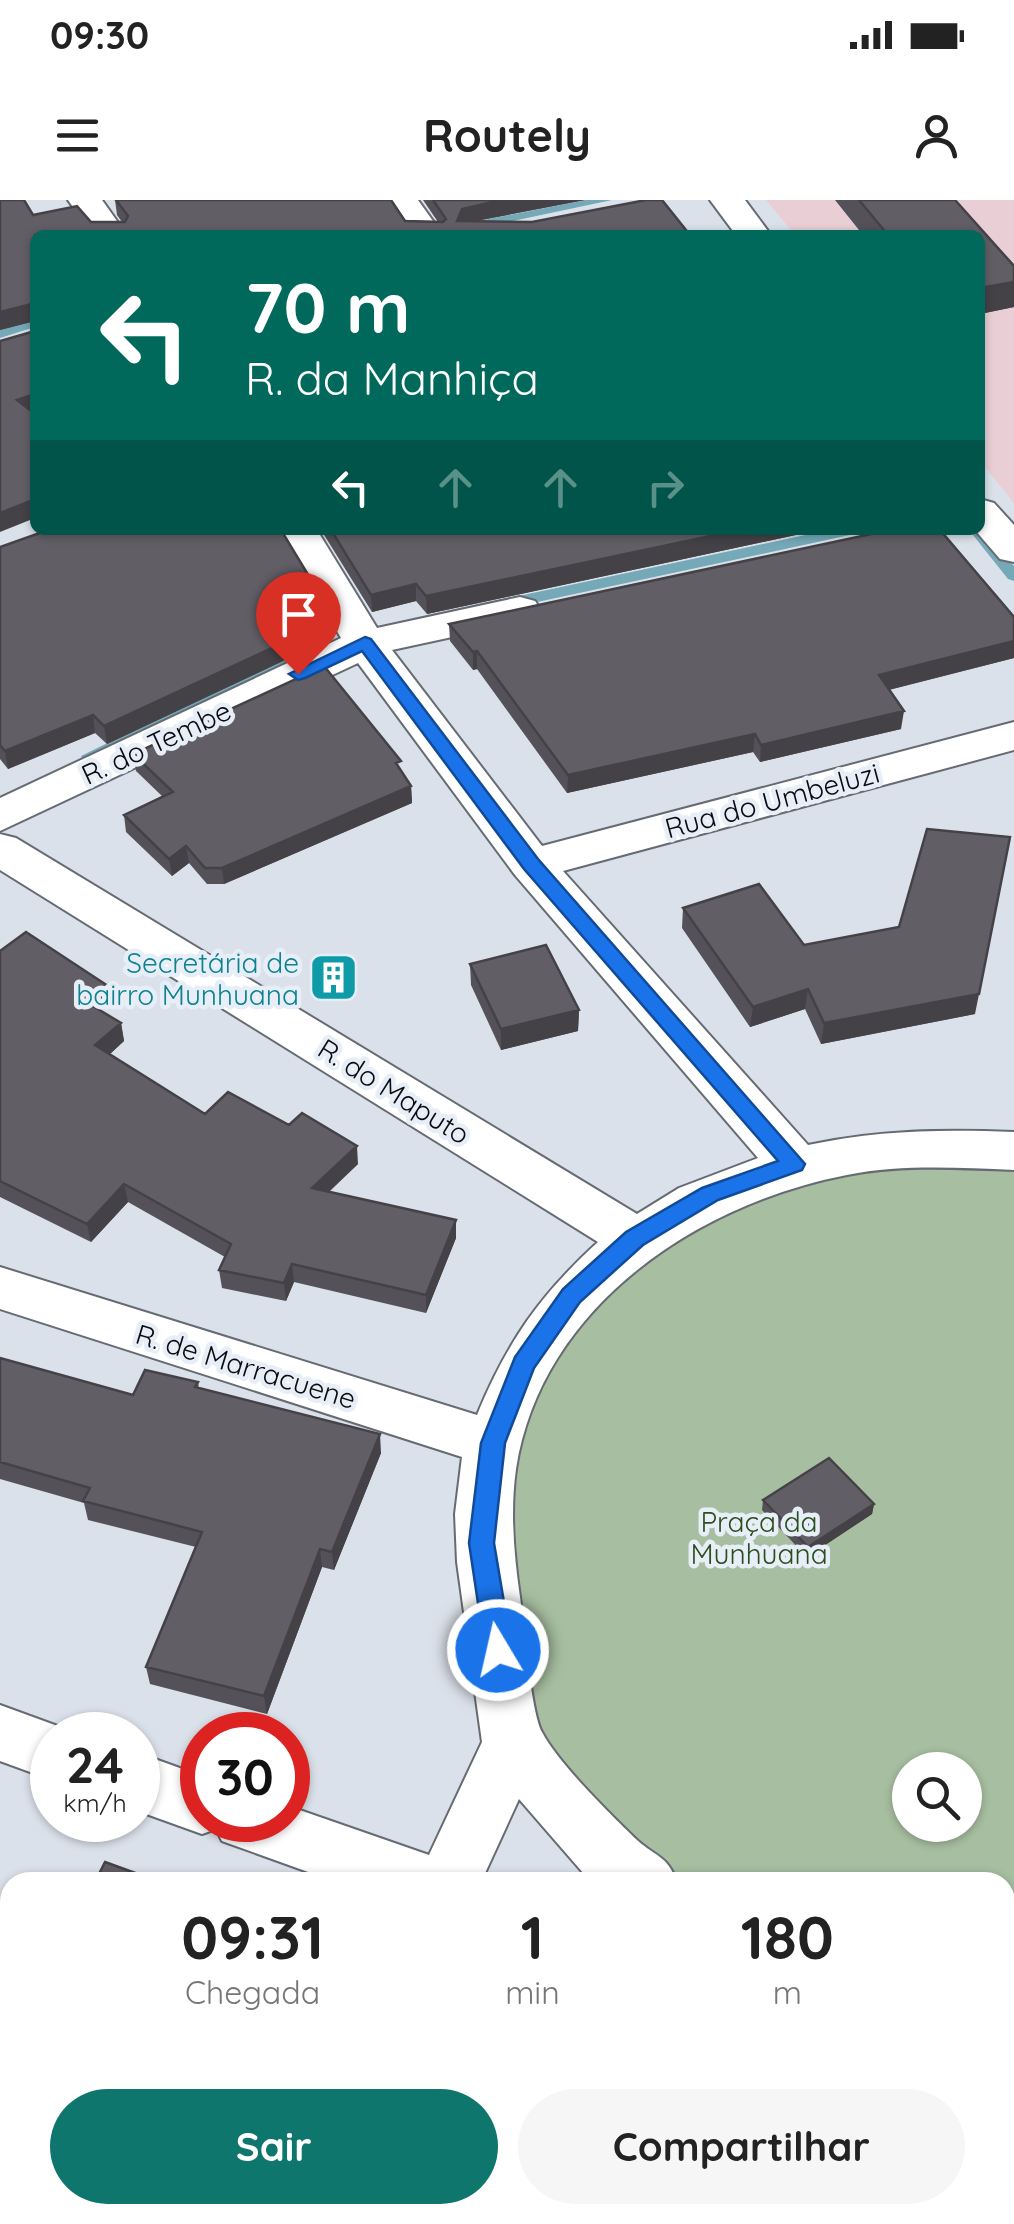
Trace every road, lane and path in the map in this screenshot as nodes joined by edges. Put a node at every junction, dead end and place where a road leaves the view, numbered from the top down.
1 (84, 200) edge
2 (401, 200) edge
3 (727, 200) edge
4 (106, 230) edge
5 (422, 230) edge
6 (750, 230) edge
7 (985, 517) edge
8 (300, 535) edge
9 (1014, 550) edge
10 (554, 602) edge
11 (365, 643) junction
12 (1014, 736) edge
13 (0, 816) edge
14 (0, 848) edge
15 (531, 864) junction
16 (1014, 1151) edge
17 (794, 1164) junction
18 (634, 1238) junction
19 (0, 1288) edge
20 (493, 1443) junction
21 (0, 1733) edge
22 (513, 1743) junction
23 (30, 1744) edge
24 (306, 1842) edge
25 (392, 1872) edge
26 (454, 1872) edge
27 (629, 1872) edge

1 - 4 street
2 - 5 street
3 - 6 street
7 - 9 street
8 - 11 street
10 - 11 street, R. do Tembe
11 - 13 street, R. do Tembe
11 - 15 street
12 - 15 street, Rua do Umbeluzi
14 - 18 street, R. do Maputo
15 - 17 street
16 - 17 street
17 - 18 street
18 - 20 street
19 - 20 street, R. de Marracuene
20 - 22 street
21 - 23 street
22 - 26 street
22 - 27 street
24 - 25 street

